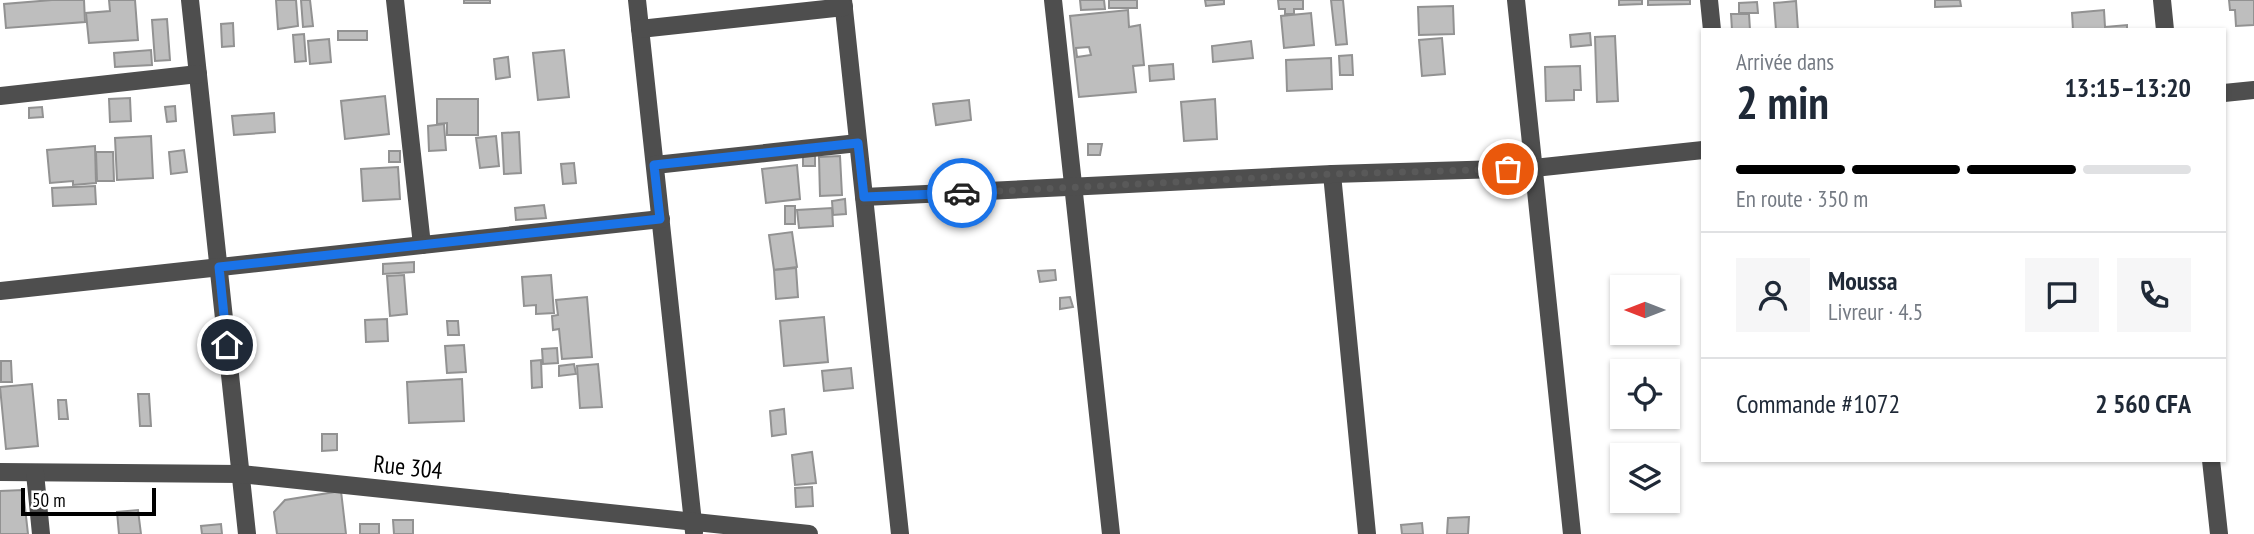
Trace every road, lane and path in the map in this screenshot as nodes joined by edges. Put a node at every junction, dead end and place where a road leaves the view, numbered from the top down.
1 (190, 0) edge
2 (395, 0) edge
3 (637, 0) edge
4 (1053, 0) edge
5 (1516, 0) edge
6 (1709, 0) edge
7 (2162, 0) edge
8 (843, 4) edge
9 (1712, 28) edge
10 (2165, 28) edge
11 (640, 29) junction
12 (198, 74) junction
13 (2254, 90) edge
14 (2226, 93) edge
15 (0, 96) edge
16 (858, 143) junction
17 (1701, 150) edge
18 (654, 165) junction
19 (1534, 168) junction
20 (1332, 174) junction
21 (1073, 187) junction
22 (864, 197) junction
23 (660, 219) junction
24 (422, 245) junction
25 (219, 267) junction
26 (0, 291) edge
27 (2211, 462) edge
28 (0, 472) edge
29 (35, 473) junction
30 (241, 474) junction
31 (694, 528) edge
32 (41, 534) edge
33 (247, 534) edge
34 (809, 534) edge
35 (900, 534) edge
36 (1111, 534) edge
37 (1367, 534) edge
38 (1572, 534) edge
39 (2219, 534) edge

1 - 12 street
2 - 24 street
3 - 11 street
4 - 21 street
5 - 19 street
6 - 9 street
7 - 10 street
8 - 11 street
8 - 16 street
11 - 18 street
12 - 15 street
12 - 25 street
13 - 14 street
16 - 18 street
16 - 22 street
17 - 19 street
18 - 23 street
19 - 20 street
19 - 38 street
20 - 21 street
20 - 37 street
21 - 22 street
21 - 36 street
22 - 35 street
23 - 24 street
23 - 31 street
24 - 25 street
25 - 26 street
25 - 30 street
27 - 39 street
28 - 29 street, Rue 304
29 - 30 street, Rue 304
29 - 32 street
30 - 31 street, Rue 304
30 - 33 street
31 - 34 street, Rue 304

